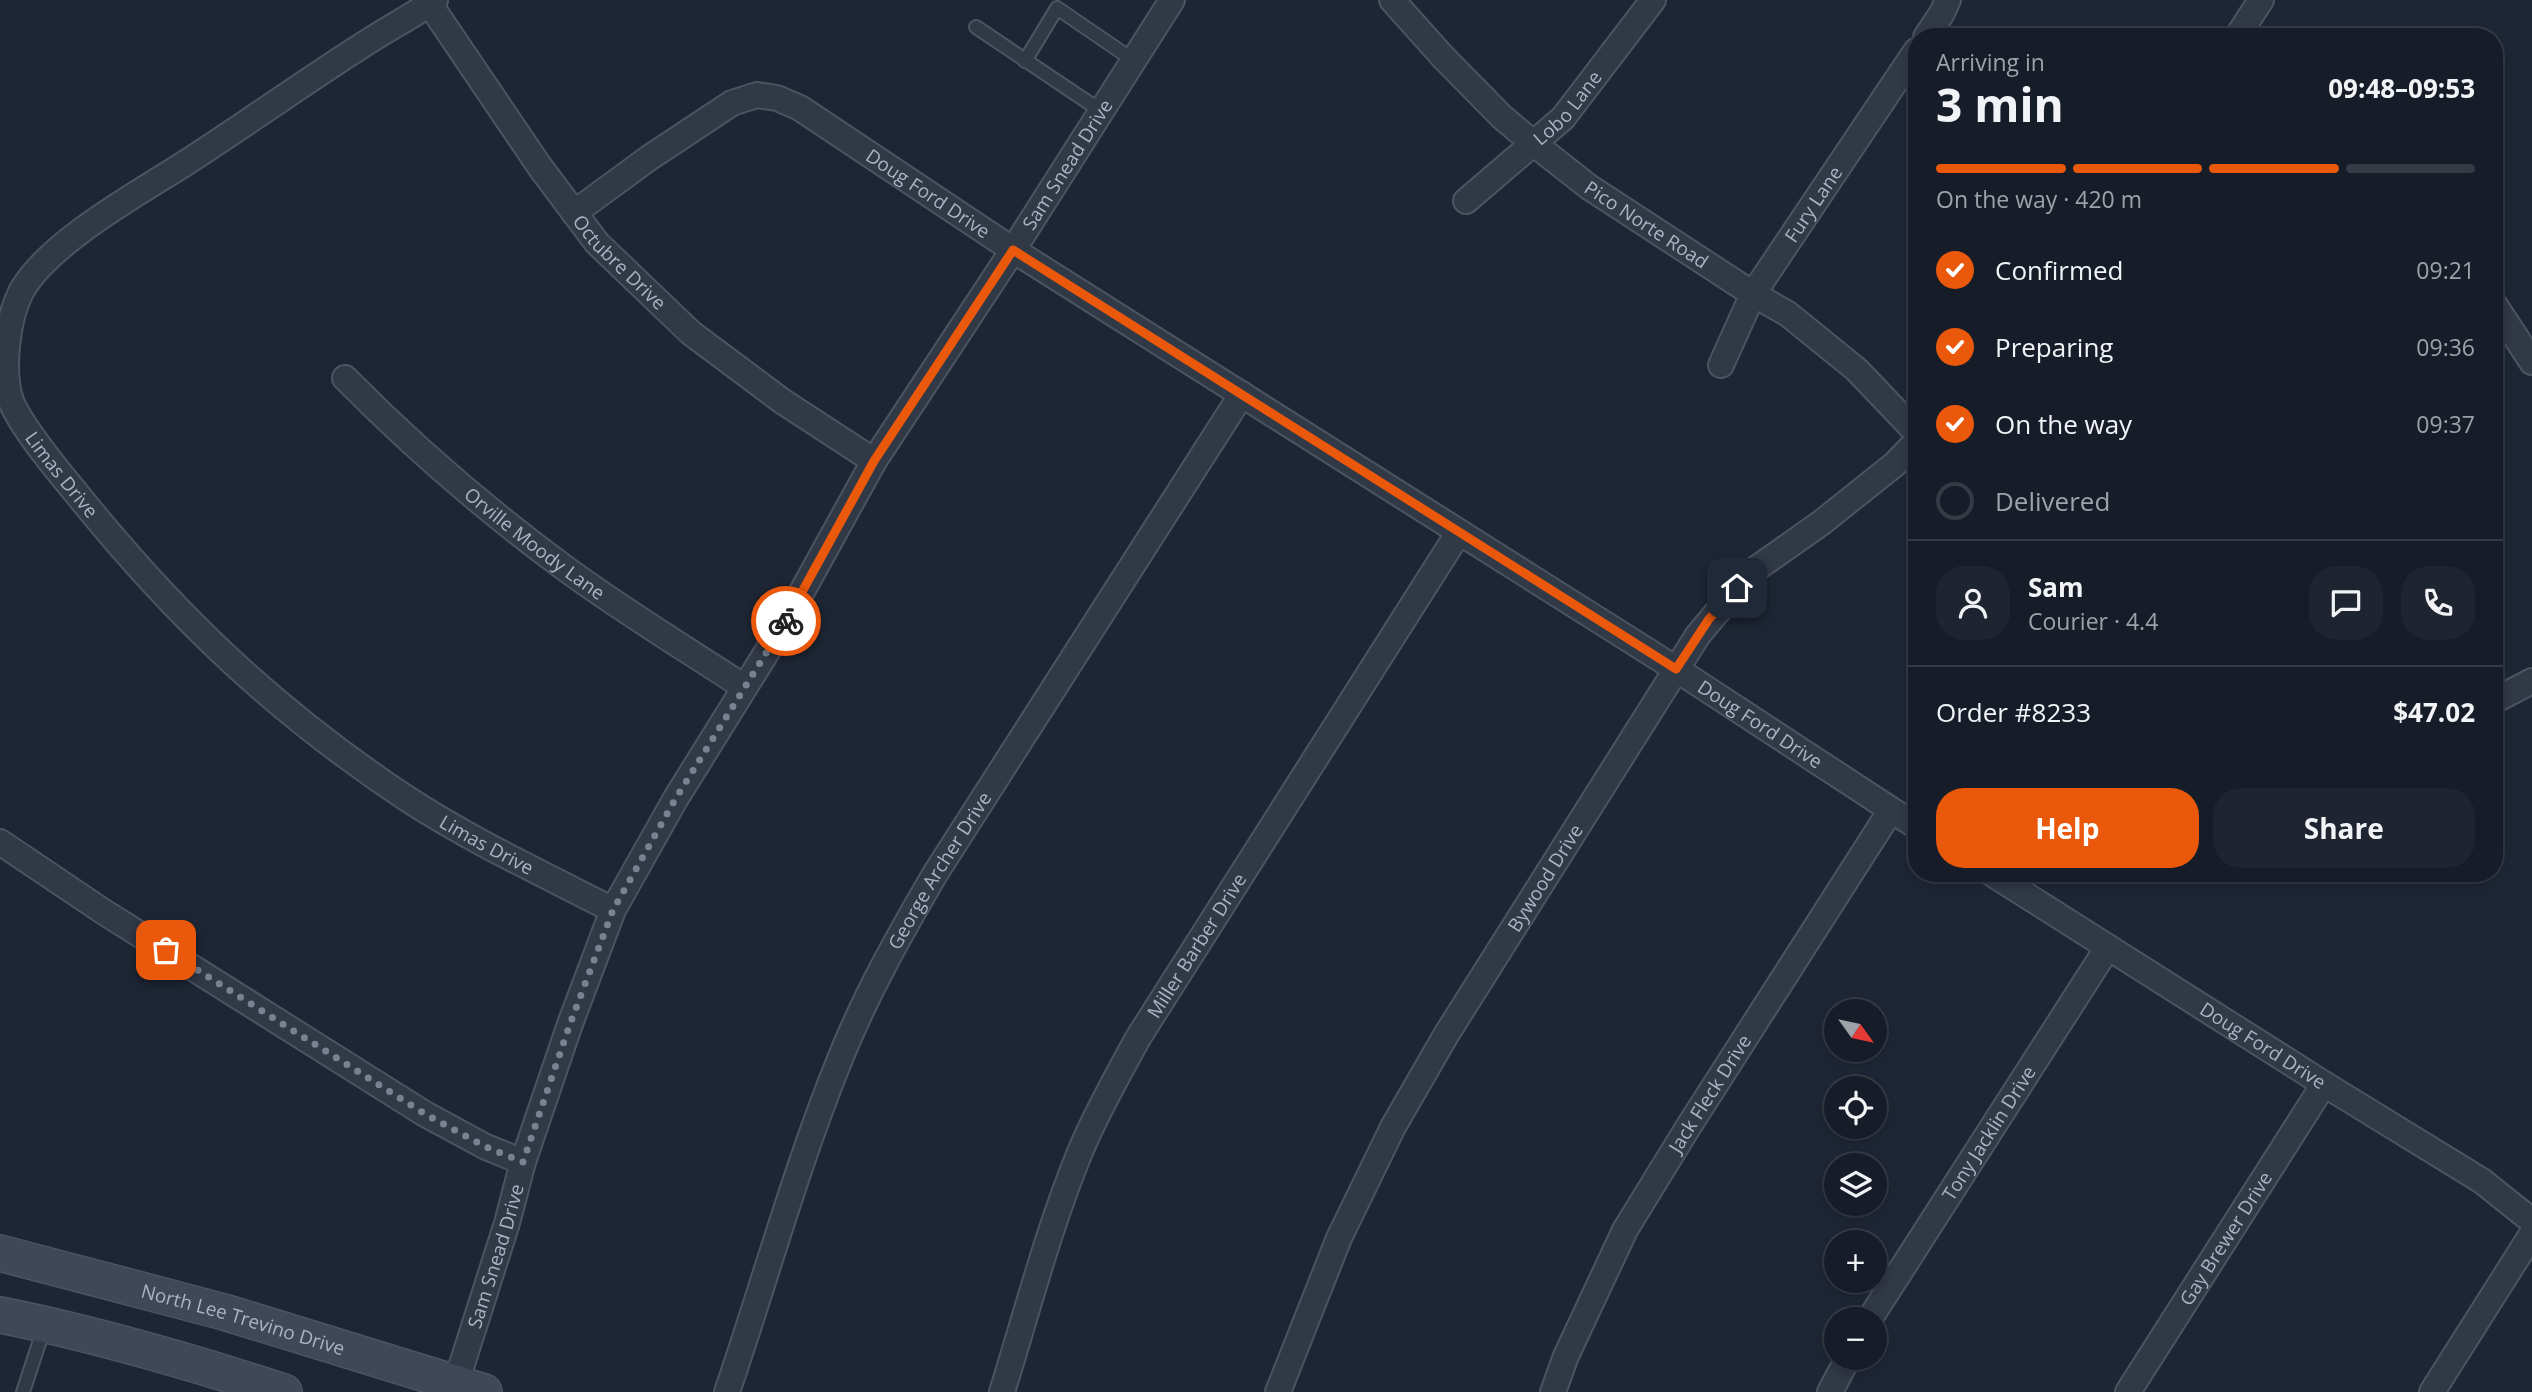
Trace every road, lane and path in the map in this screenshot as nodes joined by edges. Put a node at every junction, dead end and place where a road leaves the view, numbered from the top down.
1 (1172, 0) edge
2 (1392, 0) edge
3 (1653, 0) edge
4 (1948, 0) edge
5 (2261, 0) edge
6 (430, 1) edge
7 (976, 27) dead end
8 (1932, 28) edge
9 (2243, 28) edge
10 (1133, 60) junction
11 (1025, 61) junction
12 (1908, 63) edge
13 (1101, 111) junction
14 (1533, 143) junction
15 (1466, 201) dead end
16 (574, 213) junction
17 (1013, 250) junction
18 (1753, 294) junction
19 (2503, 335) edge
20 (2532, 362) edge
21 (1721, 365) dead end
22 (345, 378) dead end
23 (1242, 394) junction
24 (1908, 424) edge
25 (1908, 451) edge
26 (874, 461) junction
27 (1458, 532) junction
28 (1676, 669) junction
29 (2532, 681) edge
30 (744, 687) junction
31 (2503, 696) edge
32 (1891, 810) junction
33 (1908, 821) edge
34 (0, 842) edge
35 (2005, 882) edge
36 (613, 910) junction
37 (2108, 947) junction
38 (2324, 1084) junction
39 (523, 1162) junction
40 (2532, 1222) edge
41 (2532, 1234) edge
42 (0, 1253) edge
43 (1877, 1307) edge
44 (0, 1315) edge
45 (45, 1324) junction
46 (1842, 1370) edge
47 (470, 1388) edge
48 (23, 1392) edge
49 (284, 1392) edge
50 (727, 1392) edge
51 (1002, 1392) edge
52 (1278, 1392) edge
53 (1553, 1392) edge
54 (1830, 1392) edge
55 (2128, 1392) edge
56 (2432, 1392) edge

1 - 10 street, Sam Snead Drive
2 - 14 street, Pico Norte Road
3 - 14 street, Lobo Lane
4 - 8 street
5 - 9 street
6 - 16 street, Octubre Drive
6 - 36 street, Limas Drive
7 - 11 lane
10 - 11 lane
10 - 13 street, Sam Snead Drive
11 - 13 lane
12 - 18 street, Fury Lane
13 - 17 street, Sam Snead Drive
14 - 15 street, Lobo Lane
14 - 18 street, Pico Norte Road
16 - 17 street, Doug Ford Drive
16 - 26 street, Octubre Drive
17 - 23 street, Doug Ford Drive
17 - 26 street, Sam Snead Drive
18 - 21 street, Fury Lane
18 - 24 street, Pico Norte Road
19 - 20 street
22 - 30 street, Orville Moody Lane
23 - 27 street, Doug Ford Drive
23 - 50 street, George Archer Drive
25 - 28 street, Bywood Drive
26 - 30 street, Sam Snead Drive
27 - 28 street, Doug Ford Drive
27 - 51 street, Miller Barber Drive
28 - 32 street, Doug Ford Drive
28 - 52 street, Bywood Drive
29 - 31 street
30 - 36 street, Sam Snead Drive
32 - 33 street, Doug Ford Drive
32 - 53 street, Jack Fleck Drive
34 - 39 street
35 - 37 street, Doug Ford Drive
36 - 39 street, Sam Snead Drive
37 - 38 street, Doug Ford Drive
37 - 43 street, Tony Jacklin Drive
38 - 40 street, Doug Ford Drive
38 - 55 street, Gay Brewer Drive
39 - 47 street, Sam Snead Drive
41 - 56 street
42 - 47 main road, North Lee Trevino Drive
44 - 45 main road
45 - 48 lane
45 - 49 main road
46 - 54 street

